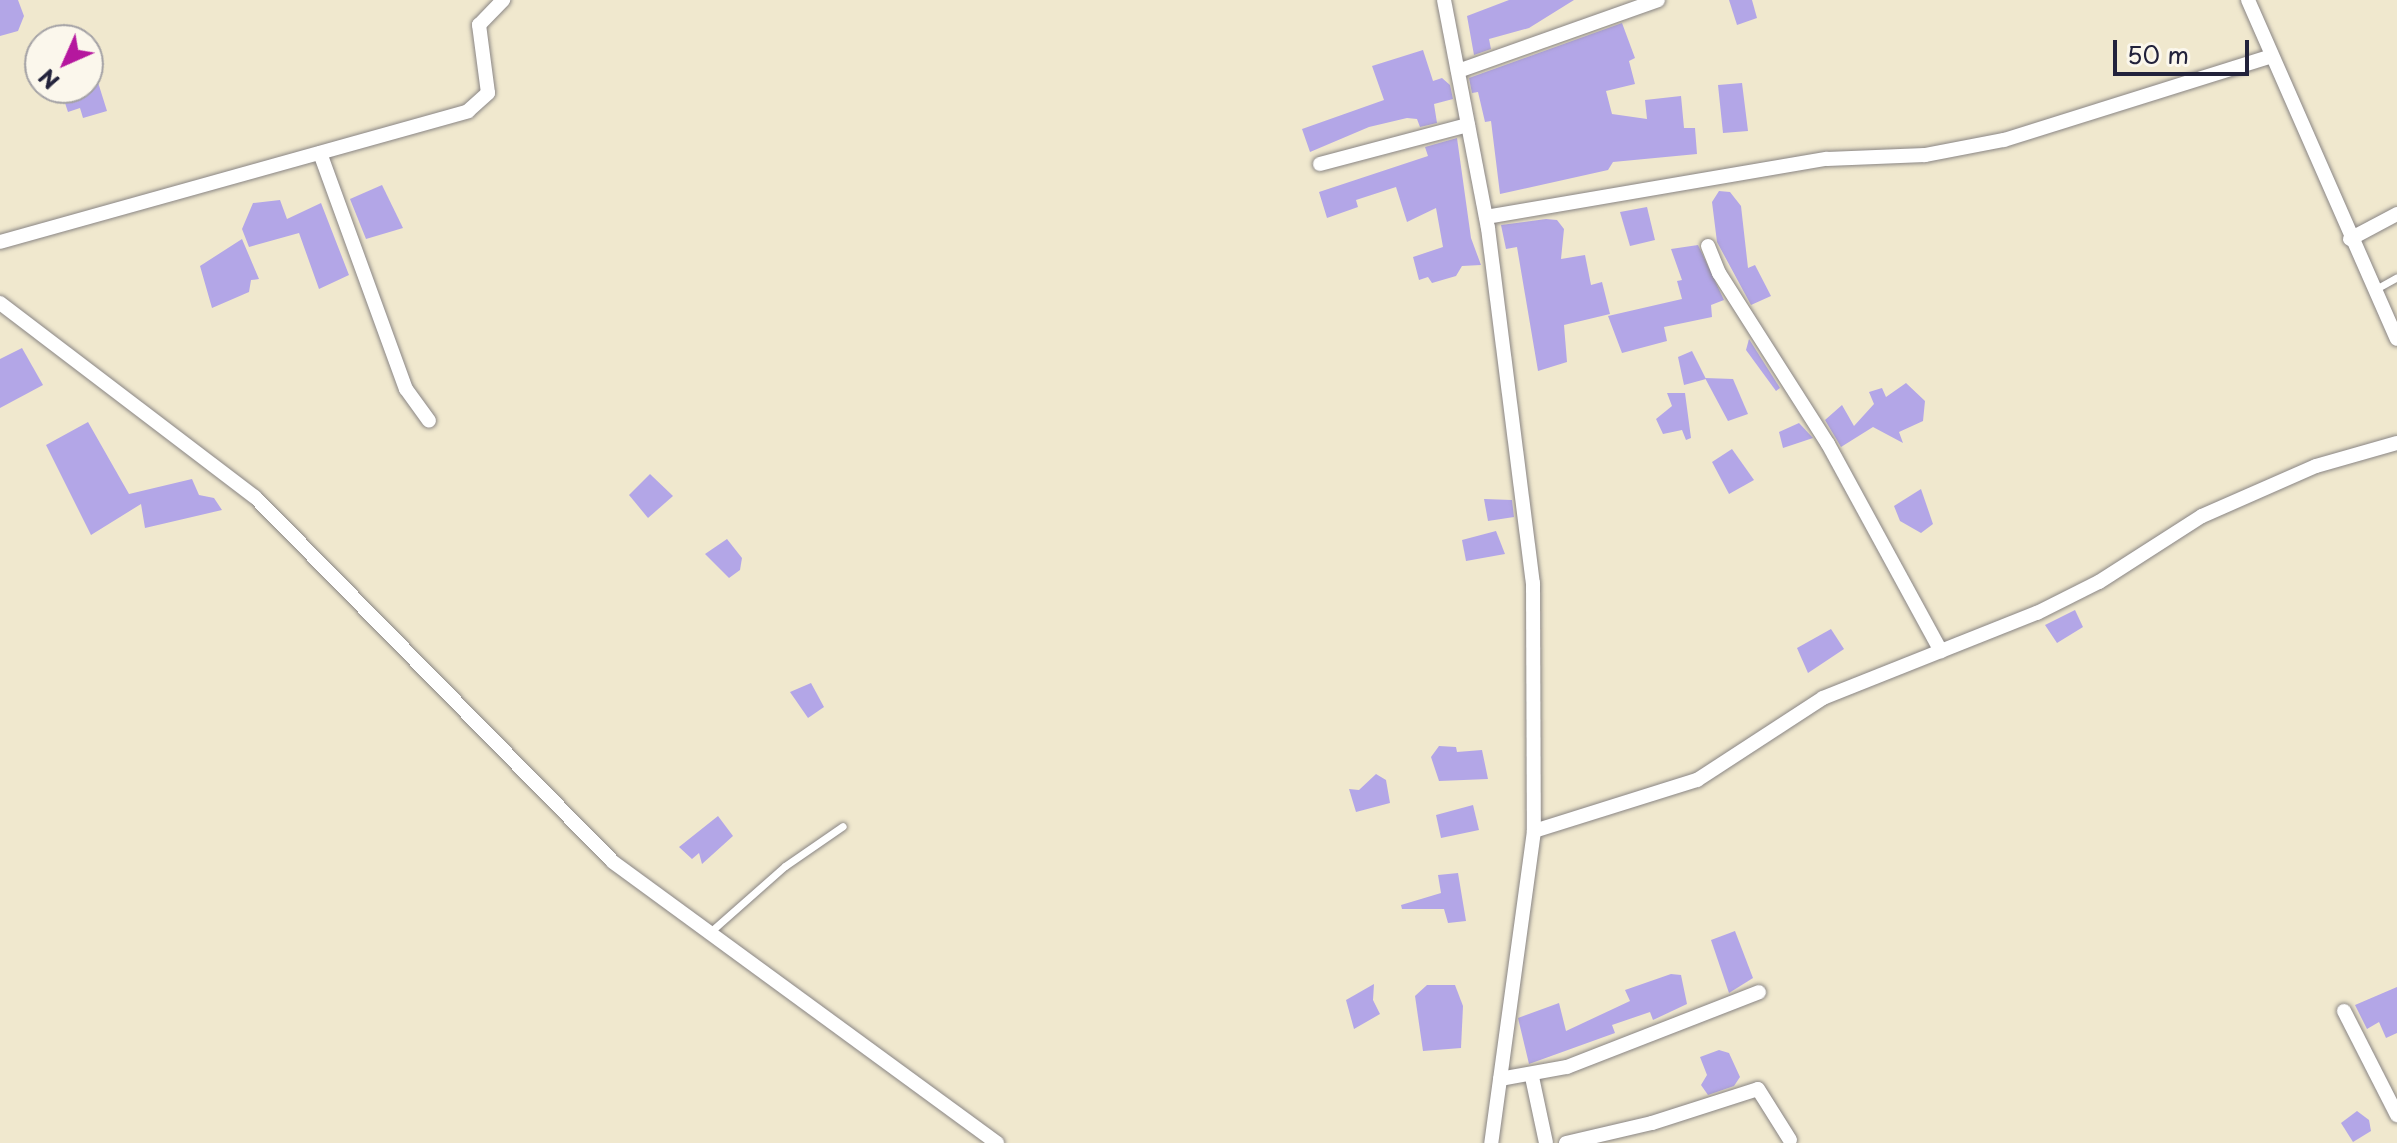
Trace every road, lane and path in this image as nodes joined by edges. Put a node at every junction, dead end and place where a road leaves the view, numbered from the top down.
1 (503, 0) edge
2 (1444, 0) edge
3 (1658, 0) edge
4 (2248, 0) edge
5 (2269, 57) junction
6 (1458, 71) junction
7 (1468, 125) junction
8 (320, 153) junction
9 (1320, 164) dead end
10 (2397, 214) edge
11 (1486, 217) junction
12 (2350, 239) junction
13 (0, 242) edge
14 (1708, 246) dead end
15 (2397, 277) edge
16 (2373, 291) junction
17 (0, 303) edge
18 (2397, 339) edge
19 (429, 421) dead end
20 (2397, 443) edge
21 (1941, 651) junction
22 (843, 826) dead end
23 (1534, 831) junction
24 (709, 933) junction
25 (1759, 992) dead end
26 (2344, 1011) dead end
27 (1532, 1077) junction
28 (1500, 1079) junction
29 (2397, 1115) edge
30 (1790, 1140) dead end
31 (997, 1143) edge
32 (1491, 1143) edge
33 (1546, 1143) edge
34 (1566, 1143) edge

1 - 8 street
2 - 6 street
3 - 6 street
4 - 5 street
5 - 11 street
5 - 12 street
6 - 7 street
7 - 9 street
7 - 11 street
8 - 13 street
8 - 19 street
10 - 12 street
11 - 23 street
12 - 16 street
14 - 21 street
15 - 16 lane
16 - 18 street
17 - 24 street
20 - 21 street
21 - 23 street
22 - 24 lane
23 - 28 street
24 - 31 street
25 - 27 street
26 - 29 street
27 - 28 street
27 - 33 street
28 - 32 street
30 - 34 street

